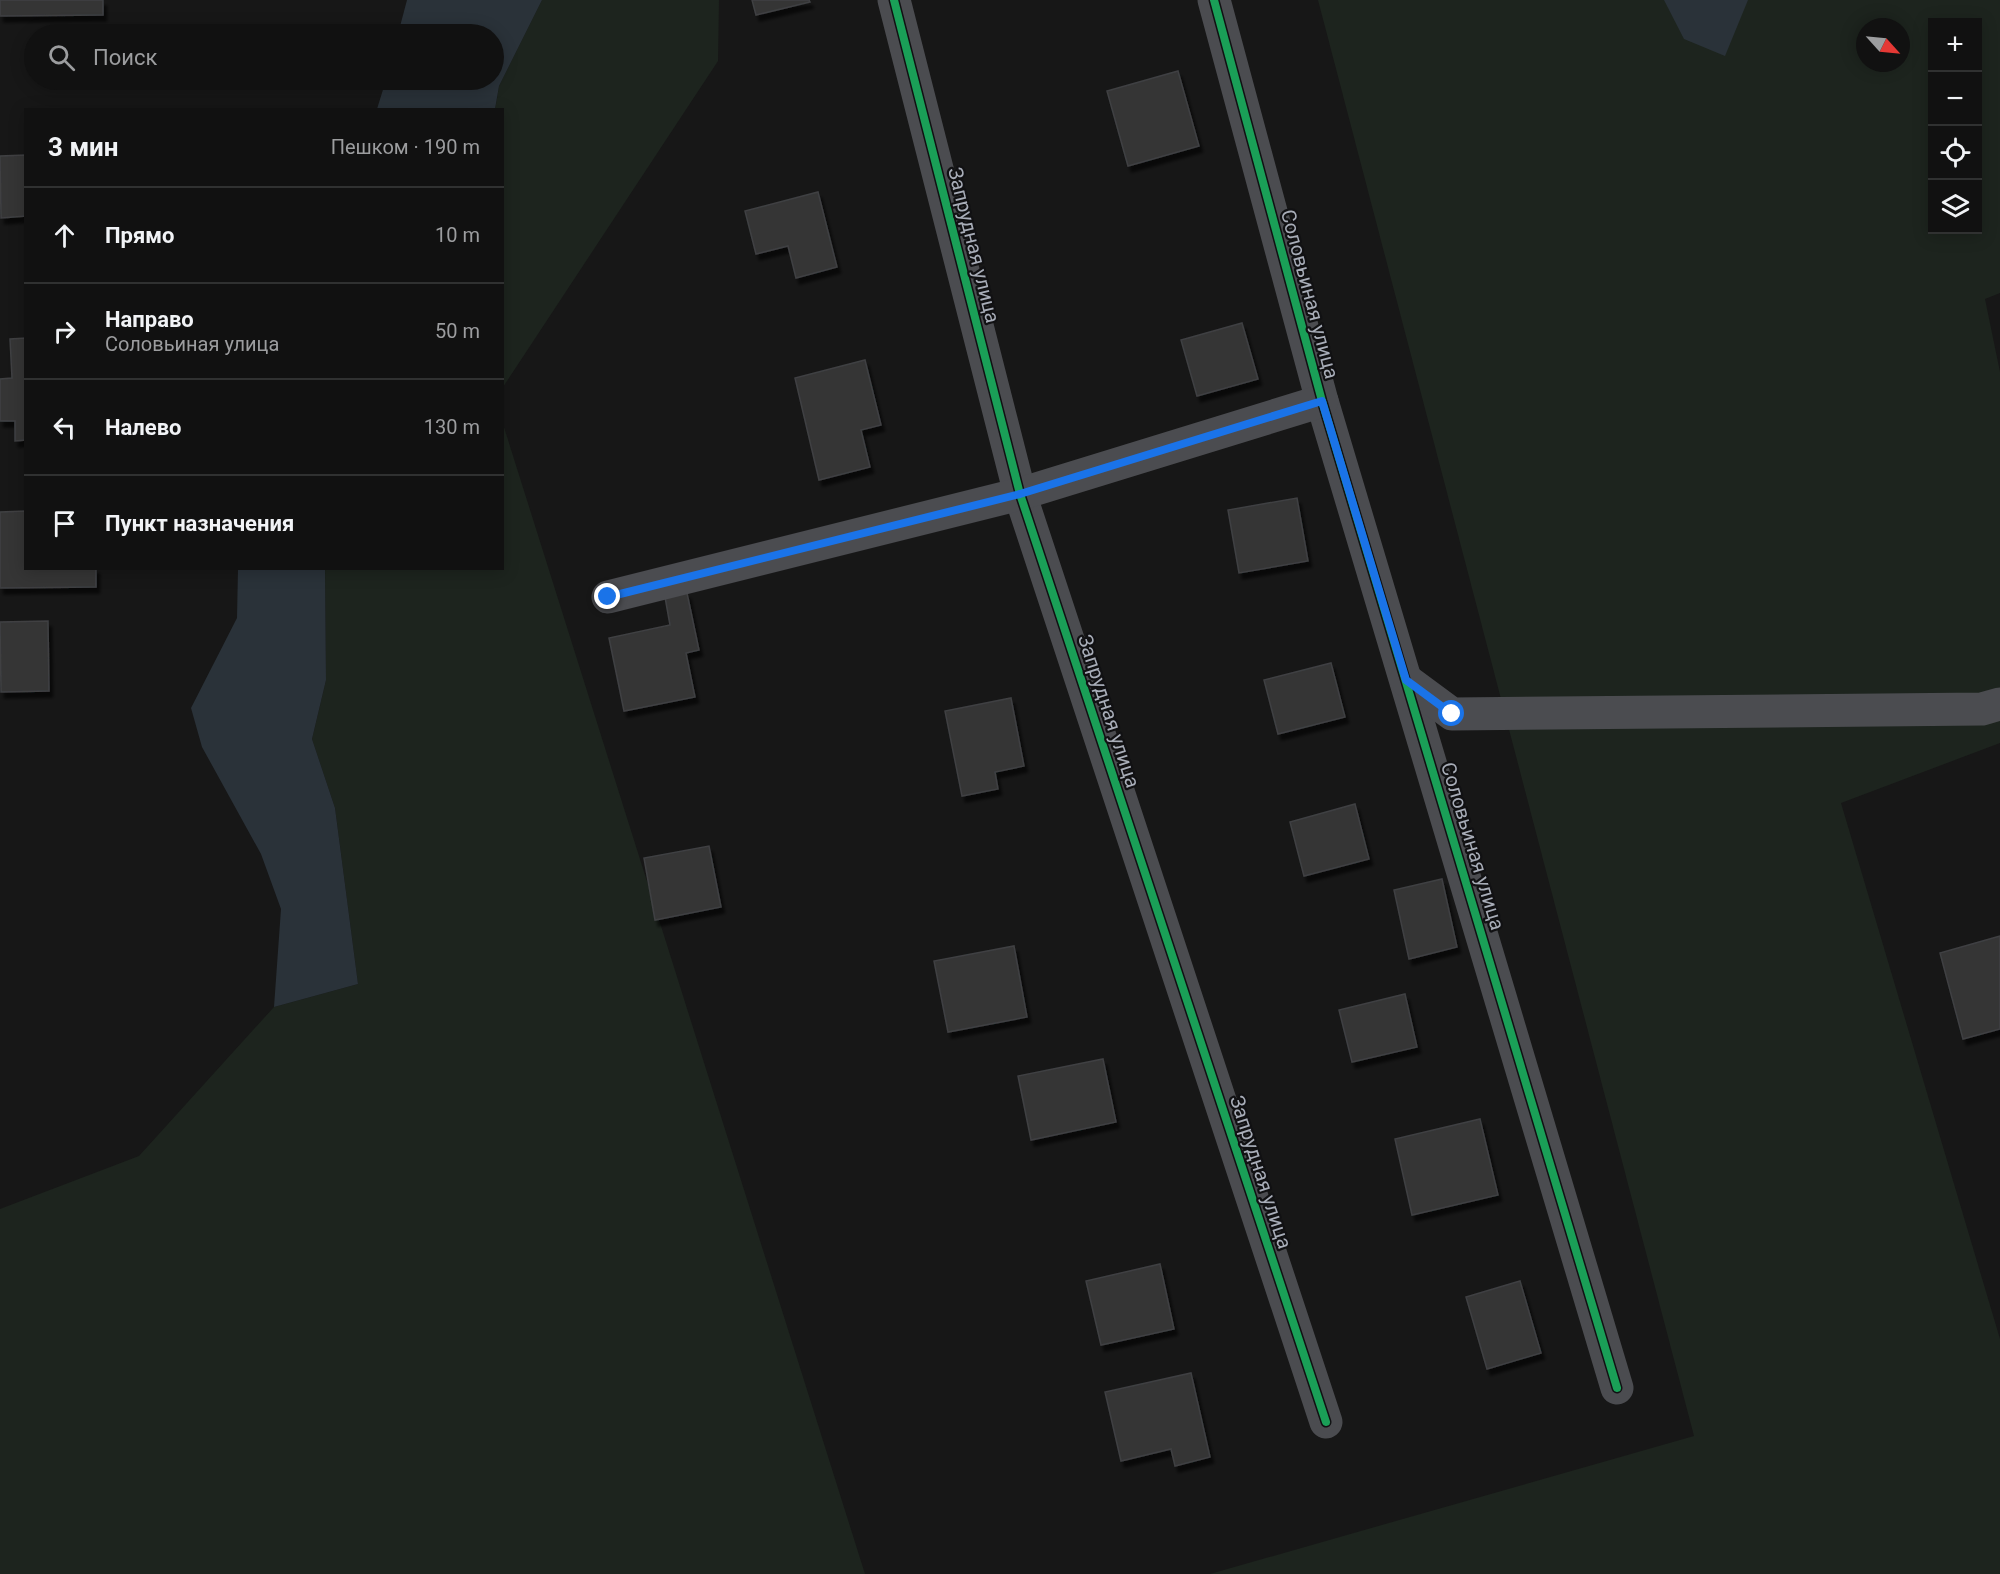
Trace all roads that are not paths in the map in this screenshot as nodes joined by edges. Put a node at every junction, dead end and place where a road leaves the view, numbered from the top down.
1 (894, 0) edge
2 (1214, 0) edge
3 (1322, 401) junction
4 (1020, 494) junction
5 (608, 597) dead end
6 (1406, 680) junction
7 (2000, 704) edge
8 (1617, 1388) dead end
9 (1326, 1422) dead end

1 - 4 street, Запрудная улица
2 - 3 street, Соловьиная улица
3 - 4 street
3 - 6 street, Соловьиная улица
4 - 5 street
4 - 9 street, Запрудная улица
6 - 7 street
6 - 8 street, Соловьиная улица

